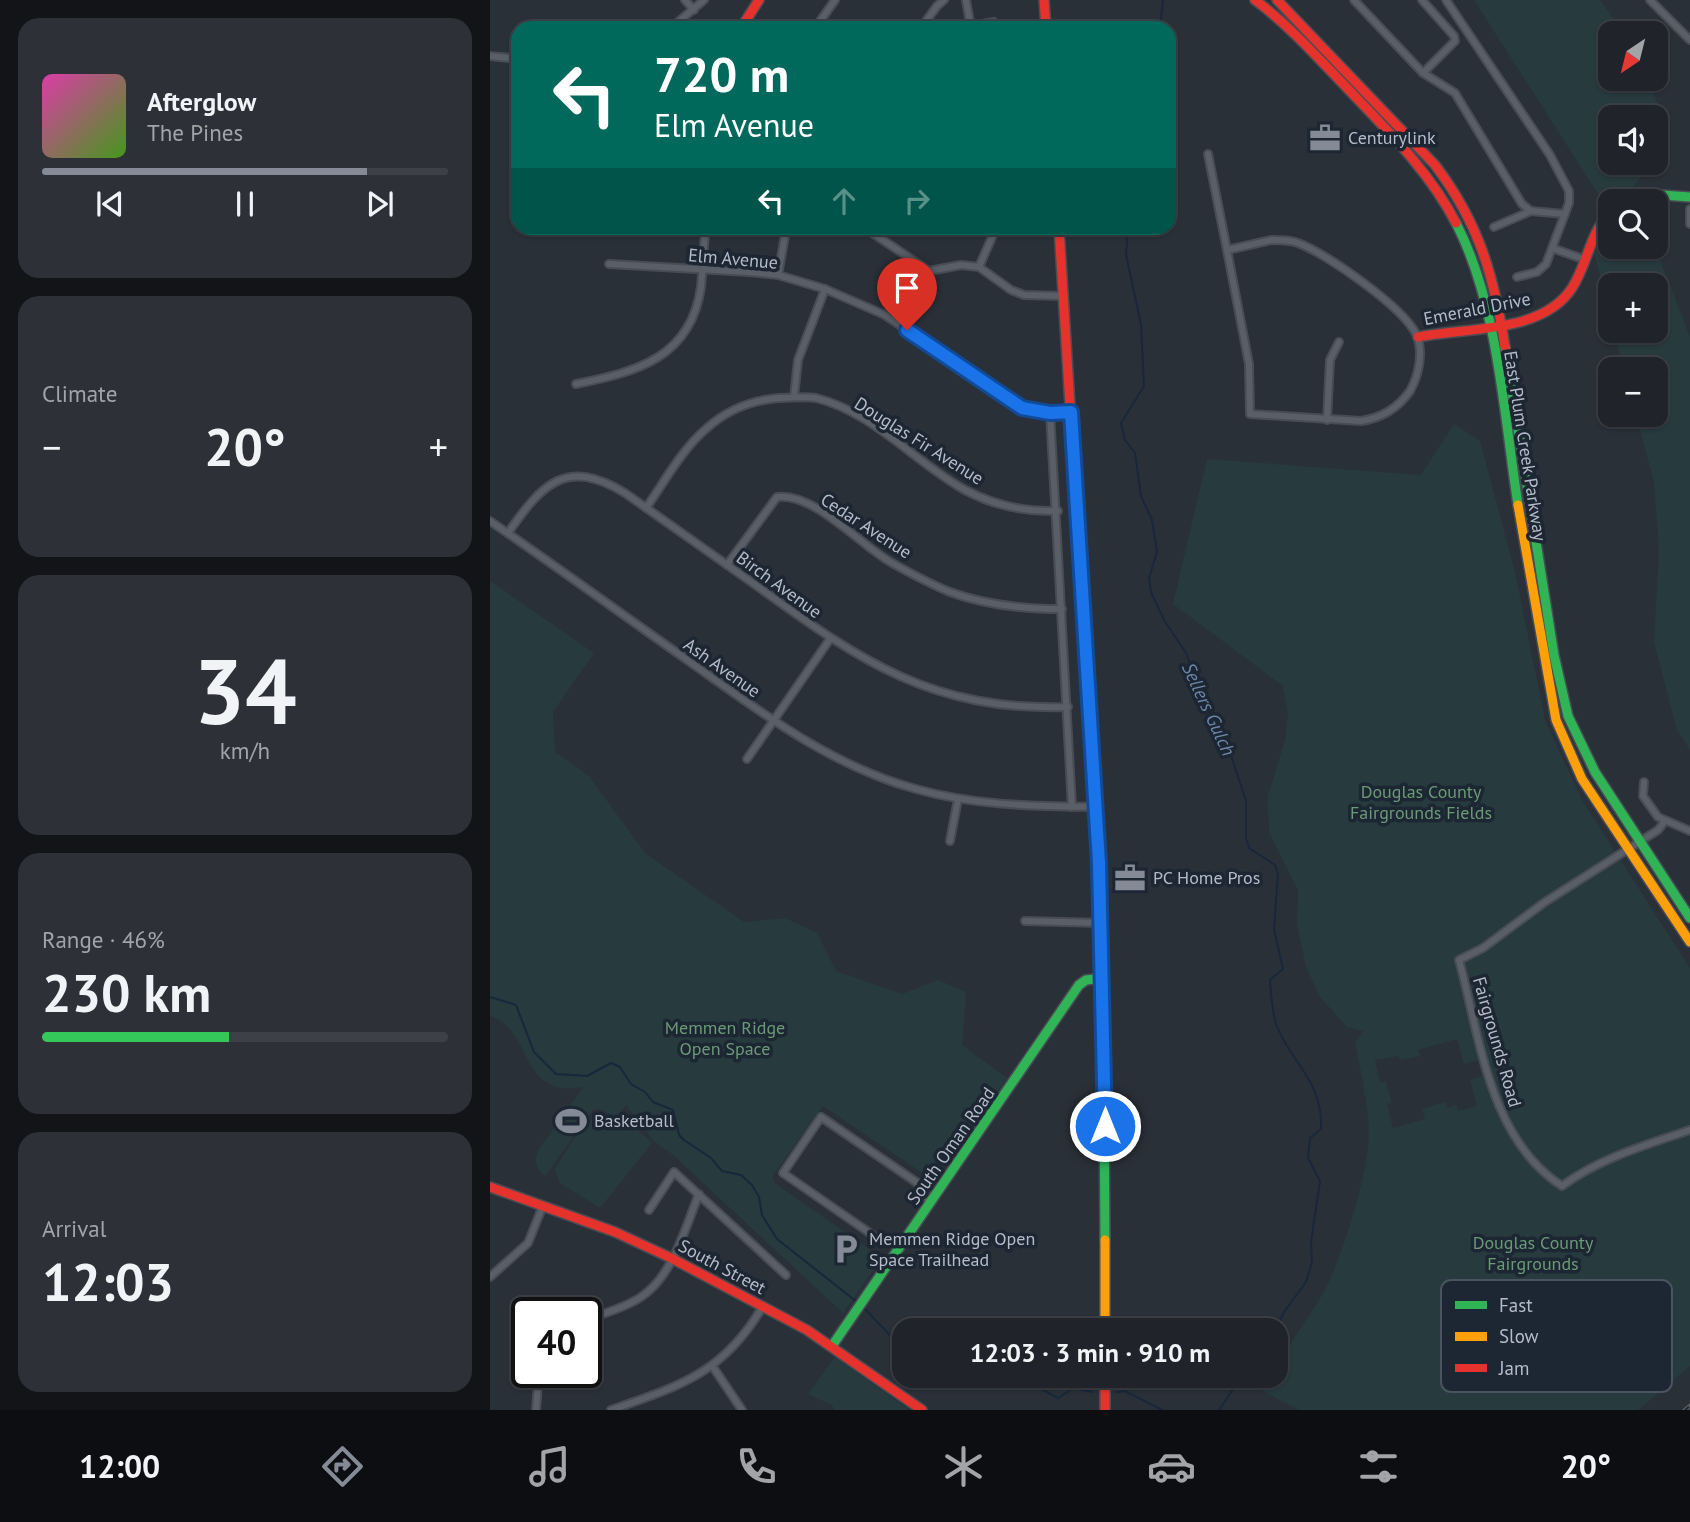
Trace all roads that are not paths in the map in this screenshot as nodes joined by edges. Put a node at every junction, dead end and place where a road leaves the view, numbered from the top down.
1 (685, 0) edge
2 (704, 0) edge
3 (759, 0) edge
4 (835, 0) edge
5 (944, 0) edge
6 (965, 0) edge
7 (1043, 0) edge
8 (1255, 0) edge
9 (1276, 0) edge
10 (1354, 0) edge
11 (1422, 0) edge
12 (1446, 0) edge
13 (1650, 0) edge
14 (694, 10) junction
15 (1269, 10) junction
16 (680, 21) edge
17 (746, 21) edge
18 (820, 21) edge
19 (926, 21) edge
20 (970, 21) edge
21 (1045, 21) edge
22 (1690, 40) edge
23 (490, 56) edge
24 (511, 58) edge
25 (1423, 73) junction
26 (1208, 154) dead end
27 (1668, 194) edge
28 (1690, 197) edge
29 (1690, 209) edge
30 (1531, 211) junction
31 (1565, 214) junction
32 (1690, 224) edge
33 (1598, 226) edge
34 (1494, 227) dead end
35 (705, 235) edge
36 (785, 235) edge
37 (875, 235) edge
38 (993, 235) edge
39 (1059, 235) edge
40 (1552, 248) junction
41 (1227, 250) junction
42 (1583, 259) junction
43 (609, 264) dead end
44 (979, 267) junction
45 (702, 269) junction
46 (778, 275) junction
47 (1517, 277) dead end
48 (825, 289) junction
49 (1063, 296) junction
50 (1502, 323) junction
51 (1490, 326) junction
52 (1418, 337) junction
53 (1339, 342) dead end
54 (576, 384) dead end
55 (794, 397) junction
56 (1071, 412) junction
57 (1050, 413) junction
58 (1327, 420) junction
59 (646, 508) junction
60 (1058, 511) junction
61 (490, 521) edge
62 (508, 533) junction
63 (727, 565) junction
64 (1062, 609) junction
65 (830, 639) junction
66 (1068, 707) junction
67 (773, 721) junction
68 (747, 759) dead end
69 (1644, 782) dead end
70 (958, 799) junction
71 (1072, 807) junction
72 (1096, 807) junction
73 (1665, 821) junction
74 (1690, 831) edge
75 (950, 841) dead end
76 (1640, 842) junction
77 (1628, 849) junction
78 (1690, 918) edge
79 (1026, 920) dead end
80 (1102, 923) junction
81 (1690, 942) edge
82 (1104, 978) junction
83 (1690, 1130) edge
84 (490, 1187) edge
85 (699, 1194) junction
86 (930, 1203) junction
87 (542, 1208) junction
88 (649, 1210) dead end
89 (900, 1245) junction
90 (671, 1258) junction
91 (786, 1275) dead end
92 (490, 1277) edge
93 (763, 1306) junction
94 (602, 1314) edge
95 (1105, 1318) edge
96 (832, 1346) junction
97 (713, 1367) junction
98 (538, 1388) edge
99 (1105, 1388) edge
100 (1105, 1408) edge
101 (536, 1410) edge
102 (611, 1410) edge
103 (742, 1410) edge
104 (922, 1410) edge

1 - 14 street
2 - 14 street
3 - 17 street
4 - 18 street
5 - 19 street
6 - 20 street
7 - 21 street
8 - 15 street, East Plum Creek Parkway
9 - 15 street
9 - 50 street, East Plum Creek Parkway
10 - 25 street
11 - 25 street
12 - 31 street
13 - 22 street
14 - 16 street
15 - 51 street, East Plum Creek Parkway
23 - 24 street
25 - 30 street
26 - 41 street
27 - 28 street
29 - 32 street
30 - 31 street
30 - 34 street
31 - 40 street
33 - 42 street, Emerald Drive
35 - 45 street
36 - 46 street
37 - 44 street
38 - 44 street
39 - 49 street
40 - 42 street
40 - 47 street
41 - 52 street
41 - 58 street
42 - 50 street, Emerald Drive
43 - 45 street, Elm Avenue
44 - 49 street
45 - 46 street, Elm Avenue
45 - 54 street
46 - 48 street, Elm Avenue
48 - 55 street
48 - 57 street, Elm Avenue
49 - 56 street
50 - 51 street, Emerald Drive
50 - 76 street, East Plum Creek Parkway
51 - 52 street, Emerald Drive
51 - 77 street, East Plum Creek Parkway
52 - 58 street
53 - 58 street
55 - 59 street, Douglas Fir Avenue
55 - 60 street, Douglas Fir Avenue
56 - 57 street, Elm Avenue
56 - 72 street
57 - 60 street
59 - 62 street, Birch Avenue
59 - 63 street, Birch Avenue
60 - 64 street
61 - 62 street, Ash Avenue
62 - 67 street, Ash Avenue
63 - 64 street, Cedar Avenue
63 - 65 street, Birch Avenue
64 - 66 street
65 - 66 street, Birch Avenue
65 - 67 street
66 - 71 street
67 - 68 street
67 - 70 street, Ash Avenue
69 - 73 street
70 - 71 street, Ash Avenue
70 - 75 street
71 - 72 street, Ash Avenue
72 - 80 street
73 - 74 street
73 - 76 street, Fairgrounds Road
76 - 77 street, Fairgrounds Road
76 - 78 street, East Plum Creek Parkway
77 - 81 street, East Plum Creek Parkway
77 - 83 street, Fairgrounds Road
79 - 80 street
80 - 82 street
82 - 86 street, South Oman Road
82 - 95 street
84 - 87 street, South Street
85 - 88 street
85 - 90 street
85 - 91 street
86 - 89 street, South Oman Road
86 - 89 street
87 - 90 street, South Street
87 - 92 street
89 - 96 street, South Oman Road
90 - 93 street, South Street
90 - 94 street
93 - 96 street, South Street
93 - 97 street
96 - 104 street, South Street
97 - 102 street
97 - 103 street
98 - 101 street
99 - 100 street

